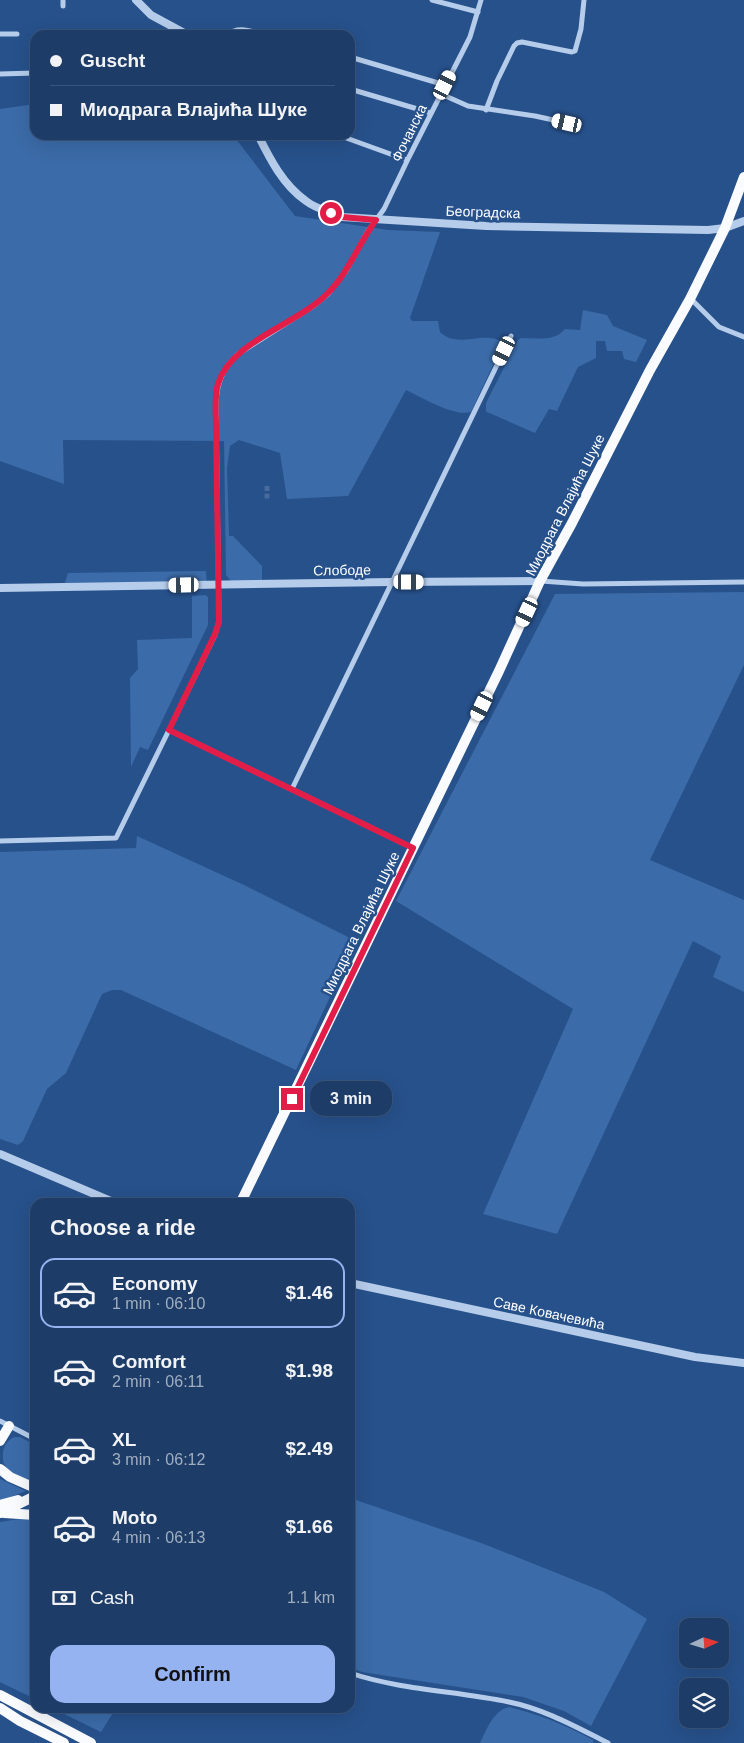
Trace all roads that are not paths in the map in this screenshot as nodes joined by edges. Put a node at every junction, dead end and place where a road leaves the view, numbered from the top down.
1 (136, 0) edge
2 (432, 0) edge
3 (481, 0) edge
4 (584, 0) edge
5 (478, 12) junction
6 (178, 30) edge
7 (0, 34) edge
8 (17, 34) dead end
9 (355, 58) edge
10 (30, 72) edge
11 (0, 74) edge
12 (445, 85) junction
13 (355, 90) edge
14 (441, 94) junction
15 (486, 110) junction
16 (431, 113) junction
17 (567, 123) dead end
18 (261, 140) edge
19 (352, 140) edge
20 (407, 160) junction
21 (744, 177) edge
22 (376, 220) junction
23 (744, 221) edge
24 (725, 228) junction
25 (690, 299) junction
26 (511, 336) dead end
27 (744, 338) edge
28 (540, 581) junction
29 (392, 582) junction
30 (744, 582) edge
31 (218, 585) junction
32 (0, 588) edge
33 (169, 730) junction
34 (292, 789) junction
35 (0, 841) edge
36 (413, 848) junction
37 (0, 1154) edge
38 (104, 1198) edge
39 (243, 1198) edge
40 (355, 1284) edge
41 (744, 1363) edge
42 (5, 1423) edge
43 (30, 1436) edge
44 (0, 1441) edge
45 (0, 1469) edge
46 (30, 1490) edge
47 (30, 1496) edge
48 (1, 1510) edge
49 (30, 1514) edge
50 (355, 1675) edge
51 (0, 1695) edge
52 (0, 1708) edge
53 (30, 1711) edge
54 (34, 1713) edge
55 (64, 1743) edge
56 (91, 1743) edge
57 (608, 1743) edge

1 - 6 street
2 - 5 street
3 - 5 street, Фочанска
4 - 15 street
5 - 12 street, Фочанска
7 - 8 street
9 - 12 street
10 - 11 street
12 - 14 street, Фочанска
13 - 16 street
14 - 15 street
14 - 16 street, Фочанска
15 - 17 street
16 - 20 street, Фочанска
18 - 22 street, Београдска
19 - 20 street
20 - 22 street, Фочанска
21 - 24 main road, Миодрага Влајића Шуке
22 - 24 street, Београдска
22 - 31 street, Фочанска
23 - 24 street, Београдска
24 - 25 main road, Миодрага Влајића Шуке
25 - 27 street
25 - 28 main road, Миодрага Влајића Шуке
26 - 29 street
28 - 29 street, Слободе
28 - 30 street, Слободе
28 - 36 main road, Миодрага Влајића Шуке
29 - 31 street, Слободе
29 - 34 street
31 - 32 street, Слободе
31 - 33 street, Фочанска
33 - 34 street
33 - 35 street, Фочанска
34 - 36 street
36 - 39 main road, Миодрага Влајића Шуке
37 - 38 street
40 - 41 street, Саве Ковачевића
42 - 43 street
42 - 44 main road
45 - 46 main road
47 - 48 main road
48 - 49 main road
50 - 57 street
51 - 53 main road
52 - 55 main road
54 - 56 main road

